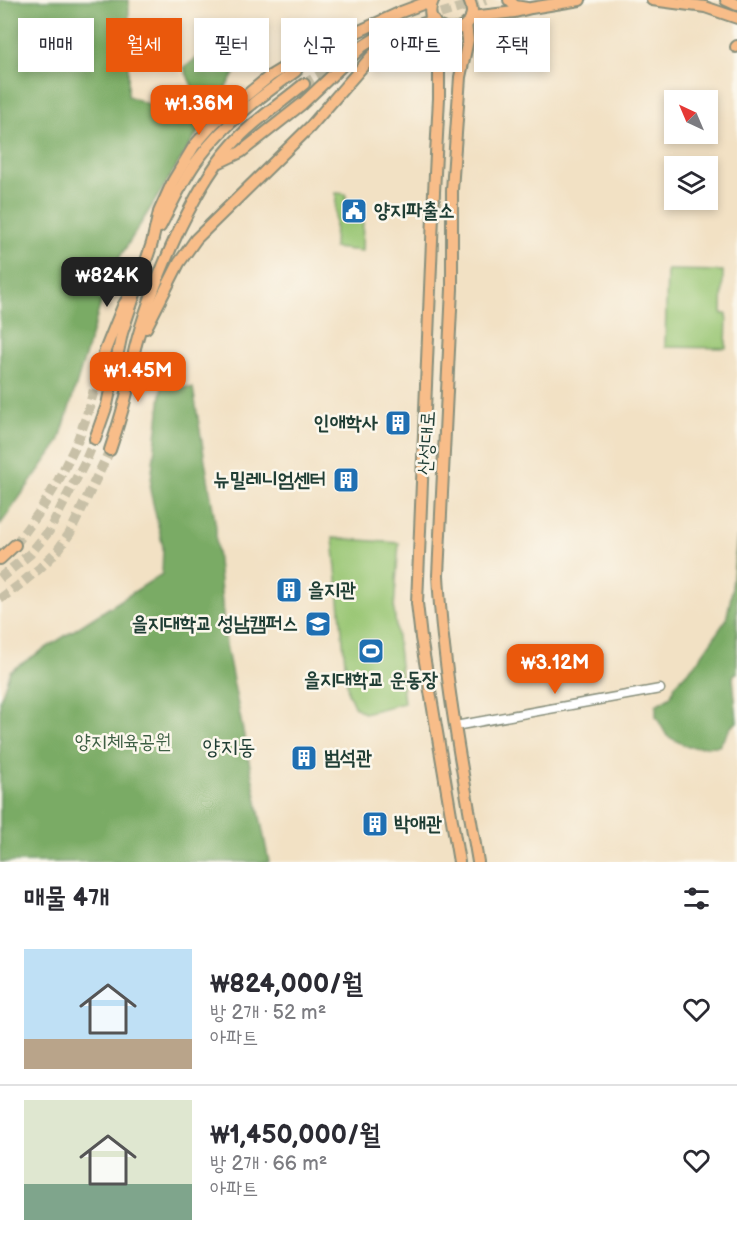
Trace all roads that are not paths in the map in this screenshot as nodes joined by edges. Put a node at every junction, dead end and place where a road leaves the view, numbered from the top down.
1 (433, 0) edge
2 (469, 0) edge
3 (509, 0) edge
4 (580, 0) edge
5 (652, 0) edge
6 (726, 0) edge
7 (737, 5) edge
8 (531, 8) junction
9 (434, 18) edge
10 (737, 18) edge
11 (468, 21) junction
12 (462, 27) edge
13 (357, 32) edge
14 (369, 42) edge
15 (357, 52) tunnel mouth
16 (369, 58) edge
17 (281, 70) edge
18 (295, 72) tunnel mouth
19 (336, 72) edge
20 (439, 72) edge
21 (304, 84) tunnel mouth
22 (216, 164) junction
23 (152, 243) junction
24 (139, 280) junction
25 (135, 349) junction
26 (104, 353) tunnel mouth
27 (95, 439) tunnel mouth
28 (110, 450) tunnel mouth
29 (15, 545) tunnel mouth
30 (0, 559) edge
31 (660, 689) dead end
32 (455, 726) junction
33 (459, 862) edge
34 (478, 862) edge

1 - 9 main road, 산성대로
1 - 13 main road
2 - 11 main road, 산성대로
3 - 8 main road
4 - 8 main road
5 - 10 main road
6 - 7 main road
8 - 11 main road
11 - 12 main road
11 - 32 main road, 산성대로
14 - 15 main road
16 - 25 main road
17 - 23 main road
18 - 23 main road
19 - 22 main road
20 - 33 main road, 산성대로
21 - 22 main road
22 - 25 main road
23 - 24 main road
24 - 26 main road
24 - 27 main road
25 - 28 main road
29 - 30 main road
31 - 32 street
32 - 34 main road, 산성대로

